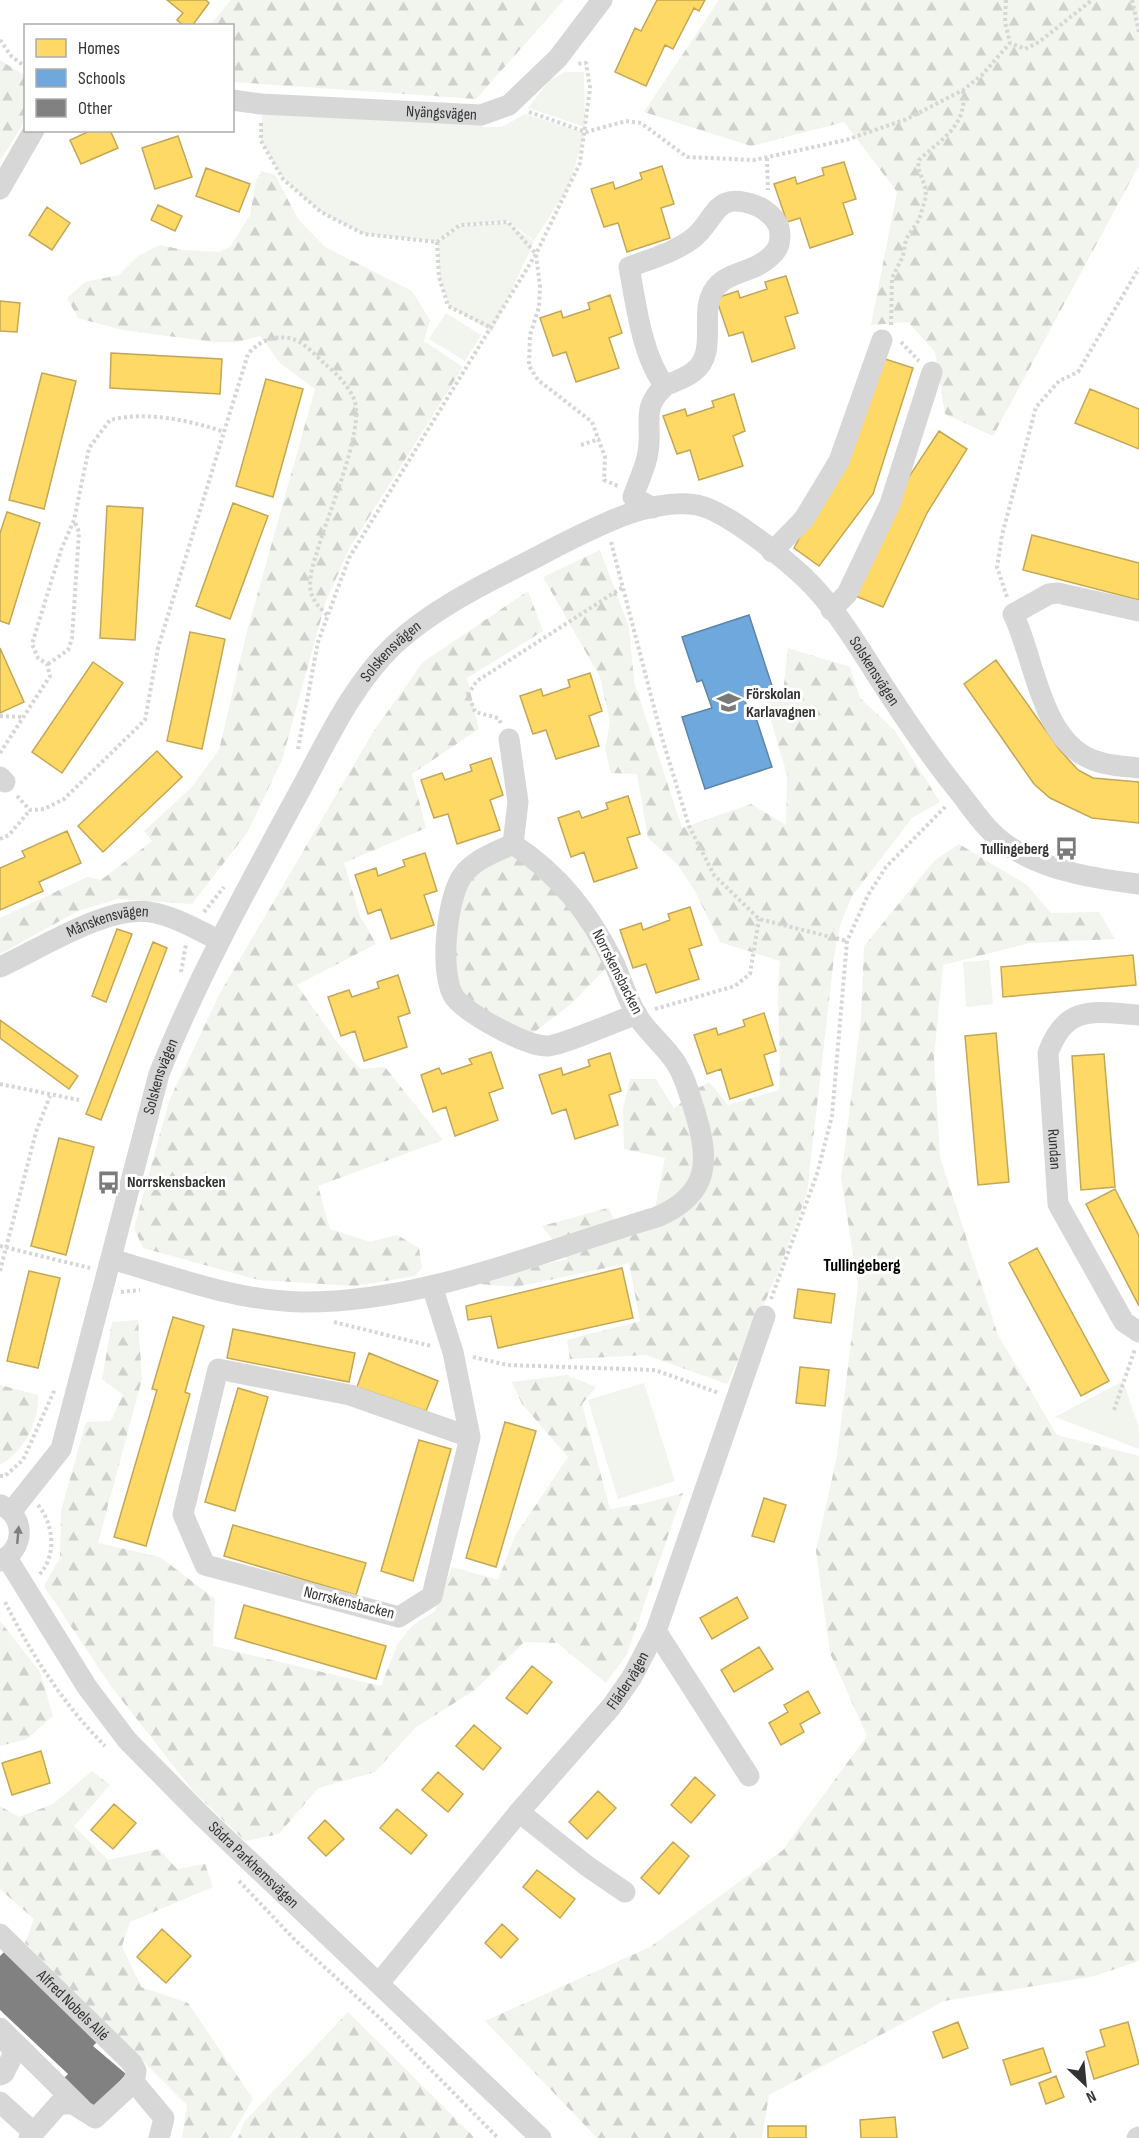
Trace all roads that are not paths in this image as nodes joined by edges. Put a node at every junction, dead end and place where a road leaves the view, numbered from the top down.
1 (602, 0) edge
2 (234, 100) edge
3 (33, 132) edge
4 (0, 189) edge
5 (886, 335) road end
6 (932, 372) dead end
7 (665, 386) junction
8 (653, 508) junction
9 (772, 552) junction
10 (831, 610) junction
11 (1139, 611) edge
12 (509, 739) road end
13 (1139, 768) edge
14 (513, 844) junction
15 (1139, 884) edge
16 (218, 940) junction
17 (0, 967) edge
18 (637, 1014) junction
19 (1139, 1015) edge
20 (111, 1259) junction
21 (432, 1286) junction
22 (765, 1316) road end
23 (1139, 1332) edge
24 (470, 1437) junction
25 (6, 1508) edge
26 (4, 1559) edge
27 (656, 1630) junction
28 (749, 1776) dead end
29 (519, 1812) junction
30 (625, 1892) dead end
31 (0, 1934) edge
32 (379, 1983) junction
33 (0, 2028) edge
34 (0, 2039) edge
35 (0, 2075) edge
36 (134, 2082) junction
37 (0, 2102) edge
38 (88, 2114) junction
39 (31, 2135) edge
40 (159, 2138) edge
41 (541, 2138) edge

1 - 2 street, Nyängsvägen
3 - 4 street
5 - 9 street
6 - 10 street
7 - 7 street
7 - 8 street
8 - 9 street, Solskensvägen
8 - 16 street, Solskensvägen
9 - 10 street, Solskensvägen
10 - 15 street, Solskensvägen
11 - 13 street
12 - 14 street
14 - 18 street, Norrskensbacken
14 - 18 street
16 - 17 street, Månskensvägen
16 - 20 street, Solskensvägen
18 - 21 street, Norrskensbacken
19 - 23 street, Rundan
20 - 21 street, Norrskensbacken
20 - 25 street, Solskensvägen
21 - 24 street, Norrskensbacken
22 - 27 street, Flädervägen
24 - 24 street, Norrskensbacken
26 -> 25 street, Södra Parkhemsvägen
26 - 32 street, Södra Parkhemsvägen
27 - 28 street
27 - 29 street, Flädervägen
29 - 30 street
29 - 32 street, Flädervägen
31 - 36 street, Alfred Nobels Allé
32 - 41 street, Södra Parkhemsvägen
33 - 38 street
34 - 35 street
36 - 38 street
36 - 40 street, Alfred Nobels Allé
37 - 39 street
38 - 39 street

